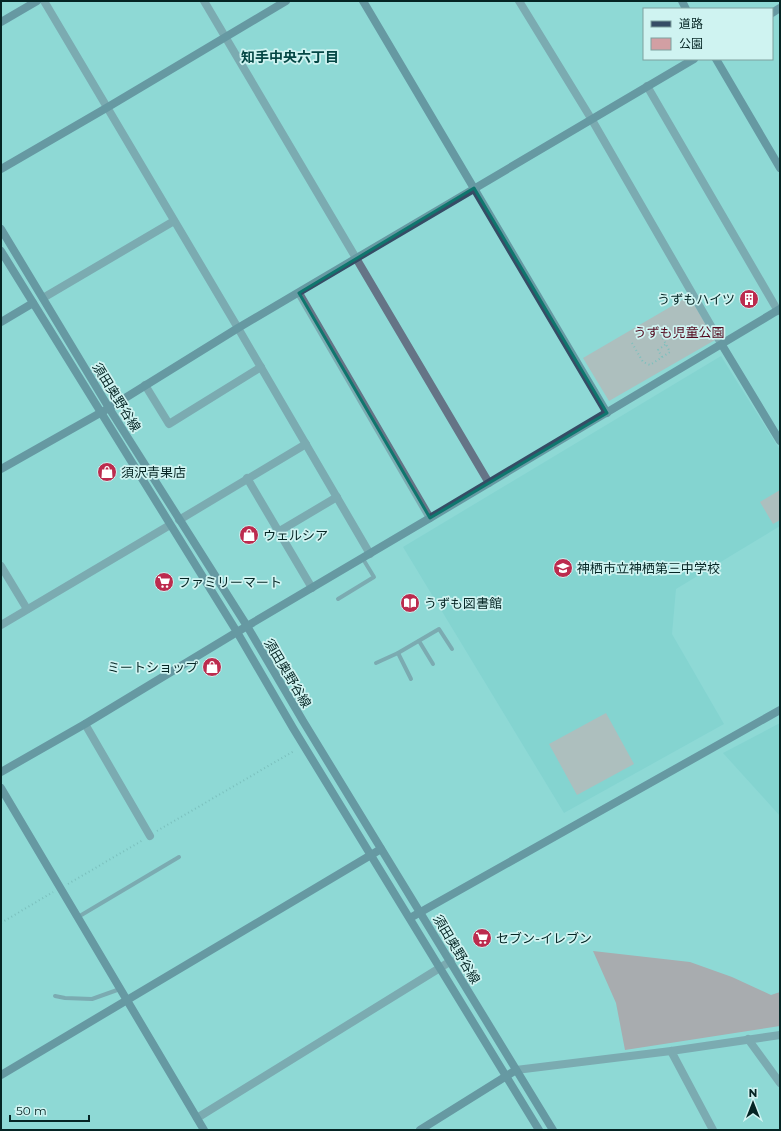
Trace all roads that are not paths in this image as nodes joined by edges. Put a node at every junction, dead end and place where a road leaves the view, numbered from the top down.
1 (37, 1) edge
2 (44, 1) edge
3 (204, 1) edge
4 (286, 1) edge
5 (363, 1) edge
6 (519, 1) edge
7 (1, 22) edge
8 (225, 36) junction
9 (692, 60) edge
10 (717, 60) edge
11 (647, 86) junction
12 (108, 107) junction
13 (592, 120) junction
14 (780, 168) edge
15 (1, 169) edge
16 (474, 188) junction
17 (174, 221) junction
18 (1, 229) edge
19 (1, 251) edge
20 (356, 259) junction
21 (298, 294) junction
22 (43, 298) junction
23 (33, 303) junction
24 (779, 310) edge
25 (1, 322) edge
26 (238, 328) junction
27 (722, 345) junction
28 (261, 367) junction
29 (145, 385) junction
30 (109, 408) junction
31 (100, 412) junction
32 (607, 413) junction
33 (780, 440) edge
34 (306, 444) junction
35 (1, 469) edge
36 (247, 478) junction
37 (489, 483) junction
38 (337, 497) junction
39 (430, 518) junction
40 (179, 520) junction
41 (170, 525) junction
42 (278, 532) junction
43 (366, 556) junction
44 (1, 566) edge
45 (312, 588) junction
46 (338, 599) dead end
47 (27, 609) junction
48 (1, 625) edge
49 (247, 626) junction
50 (237, 632) junction
51 (419, 641) junction
52 (452, 649) dead end
53 (398, 653) junction
54 (376, 662) dead end
55 (432, 664) dead end
56 (411, 679) dead end
57 (780, 710) edge
58 (85, 724) junction
59 (1, 772) edge
60 (1, 788) edge
61 (150, 836) dead end
62 (381, 849) junction
63 (371, 855) junction
64 (178, 857) dead end
65 (421, 912) junction
66 (77, 917) junction
67 (410, 918) junction
68 (451, 961) junction
69 (440, 969) junction
70 (120, 989) junction
71 (55, 996) dead end
72 (127, 1001) junction
73 (780, 1035) edge
74 (748, 1039) junction
75 (671, 1051) junction
76 (516, 1070) junction
77 (1, 1075) edge
78 (506, 1076) junction
79 (780, 1083) edge
80 (197, 1118) junction
81 (204, 1130) edge
82 (420, 1130) edge
83 (539, 1130) edge
84 (553, 1130) edge
85 (713, 1130) edge

1 - 7 street
2 - 12 street
3 - 8 street
4 - 8 street
5 - 16 street
6 - 13 street
8 - 12 street
8 - 20 street
9 - 11 street
10 - 14 street
11 - 13 street
11 - 24 street
12 - 15 street
12 - 17 street
13 - 16 street
13 - 27 street
16 - 20 street
16 - 32 street
17 - 22 street
17 - 26 street
18 - 22 street, 須田奥野谷線
19 - 23 street, 須田奥野谷線
20 - 21 street
20 - 37 street
21 - 26 street
21 - 39 street
22 - 30 street, 須田奥野谷線
23 - 25 street
23 - 31 street, 須田奥野谷線
24 - 27 street
26 - 28 street
26 - 29 street
27 - 32 street
27 - 33 street
28 - 29 street
28 - 34 street
29 - 30 street
30 - 31 street
30 - 40 street, 須田奥野谷線
31 - 35 street
31 - 41 street, 須田奥野谷線
32 - 37 street
34 - 36 street
34 - 38 street
36 - 40 street
36 - 42 street
37 - 39 street
38 - 42 street
38 - 43 street
39 - 43 street
40 - 49 street, 須田奥野谷線
41 - 47 street
41 - 50 street, 須田奥野谷線
42 - 45 street
43 - 45 street
43 - 46 lane
44 - 47 street
45 - 49 street
47 - 48 street
49 - 50 street
49 - 62 street, 須田奥野谷線
50 - 58 street
50 - 63 street, 須田奥野谷線
51 - 52 lane
51 - 53 lane
51 - 55 lane
53 - 54 lane
53 - 56 lane
57 - 65 street
58 - 59 street
58 - 61 street
60 - 66 street
62 - 63 street
62 - 65 street, 須田奥野谷線
63 - 67 street, 須田奥野谷線
63 - 72 street
64 - 66 lane
65 - 67 street
65 - 68 street, 須田奥野谷線
66 - 70 street
67 - 69 street, 須田奥野谷線
68 - 69 street
68 - 76 street, 須田奥野谷線
69 - 78 street, 須田奥野谷線
69 - 80 street
70 - 71 lane
70 - 72 street
72 - 77 street
72 - 80 street
73 - 74 street
74 - 75 street
74 - 79 street
75 - 76 street
75 - 85 street
76 - 78 street
76 - 84 street, 須田奥野谷線
78 - 82 street
78 - 83 street, 須田奥野谷線
80 - 81 street

